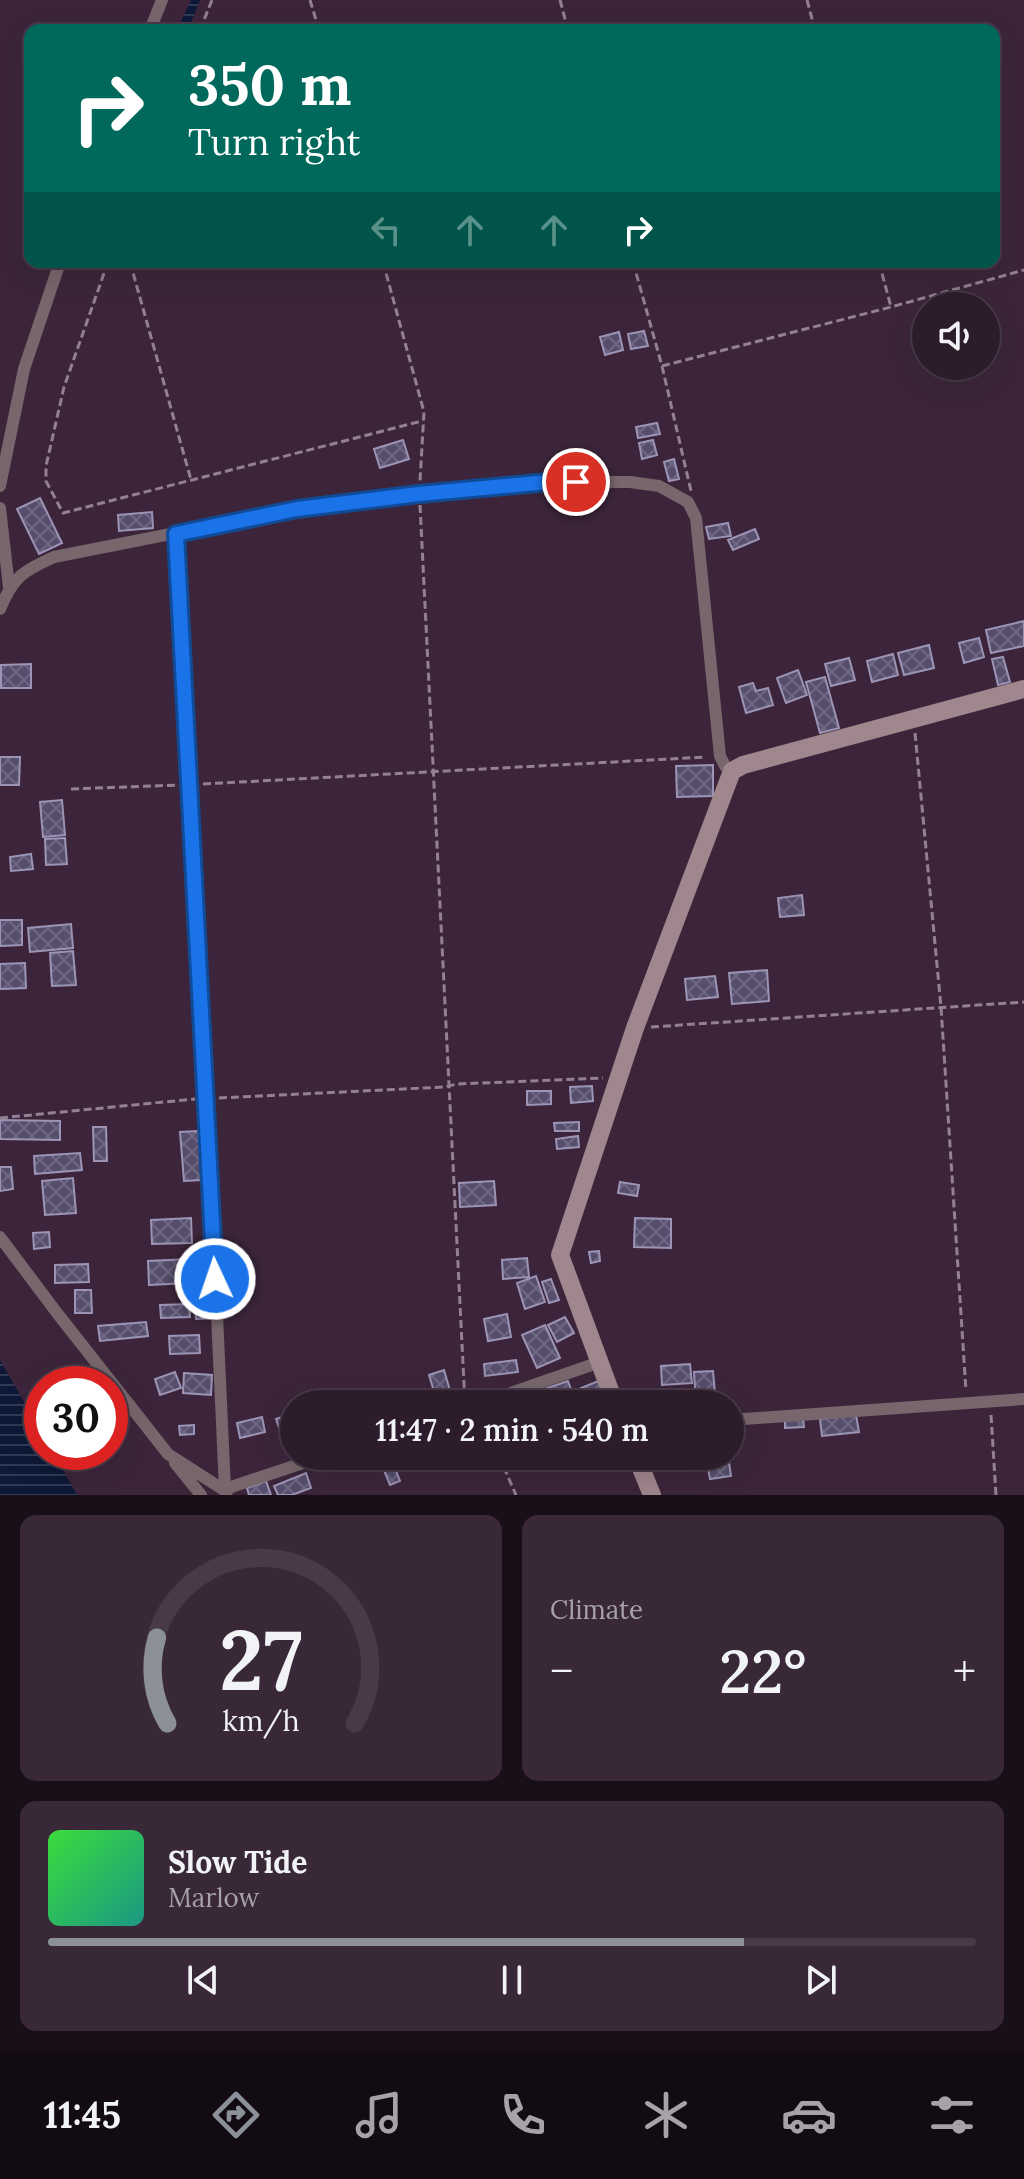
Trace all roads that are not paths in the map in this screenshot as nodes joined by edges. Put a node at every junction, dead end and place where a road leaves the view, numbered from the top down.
1 (162, 0) edge
2 (152, 24) edge
3 (58, 268) edge
4 (0, 486) edge
5 (0, 508) edge
6 (176, 534) junction
7 (9, 587) junction
8 (0, 609) edge
9 (1024, 689) edge
10 (732, 771) junction
11 (0, 1237) edge
12 (600, 1362) junction
13 (519, 1390) edge
14 (610, 1390) edge
15 (1024, 1399) edge
16 (744, 1419) edge
17 (168, 1454) junction
18 (286, 1470) edge
19 (642, 1470) edge
20 (227, 1492) edge
21 (201, 1495) edge
22 (652, 1495) edge

1 - 2 street
3 - 4 street
5 - 7 street
6 - 7 street
6 - 10 street
6 - 20 street
7 - 8 street
9 - 10 street
10 - 12 street
11 - 17 street
12 - 13 street
12 - 14 street
15 - 16 street
17 - 20 street
17 - 21 street
18 - 20 street
19 - 22 street

